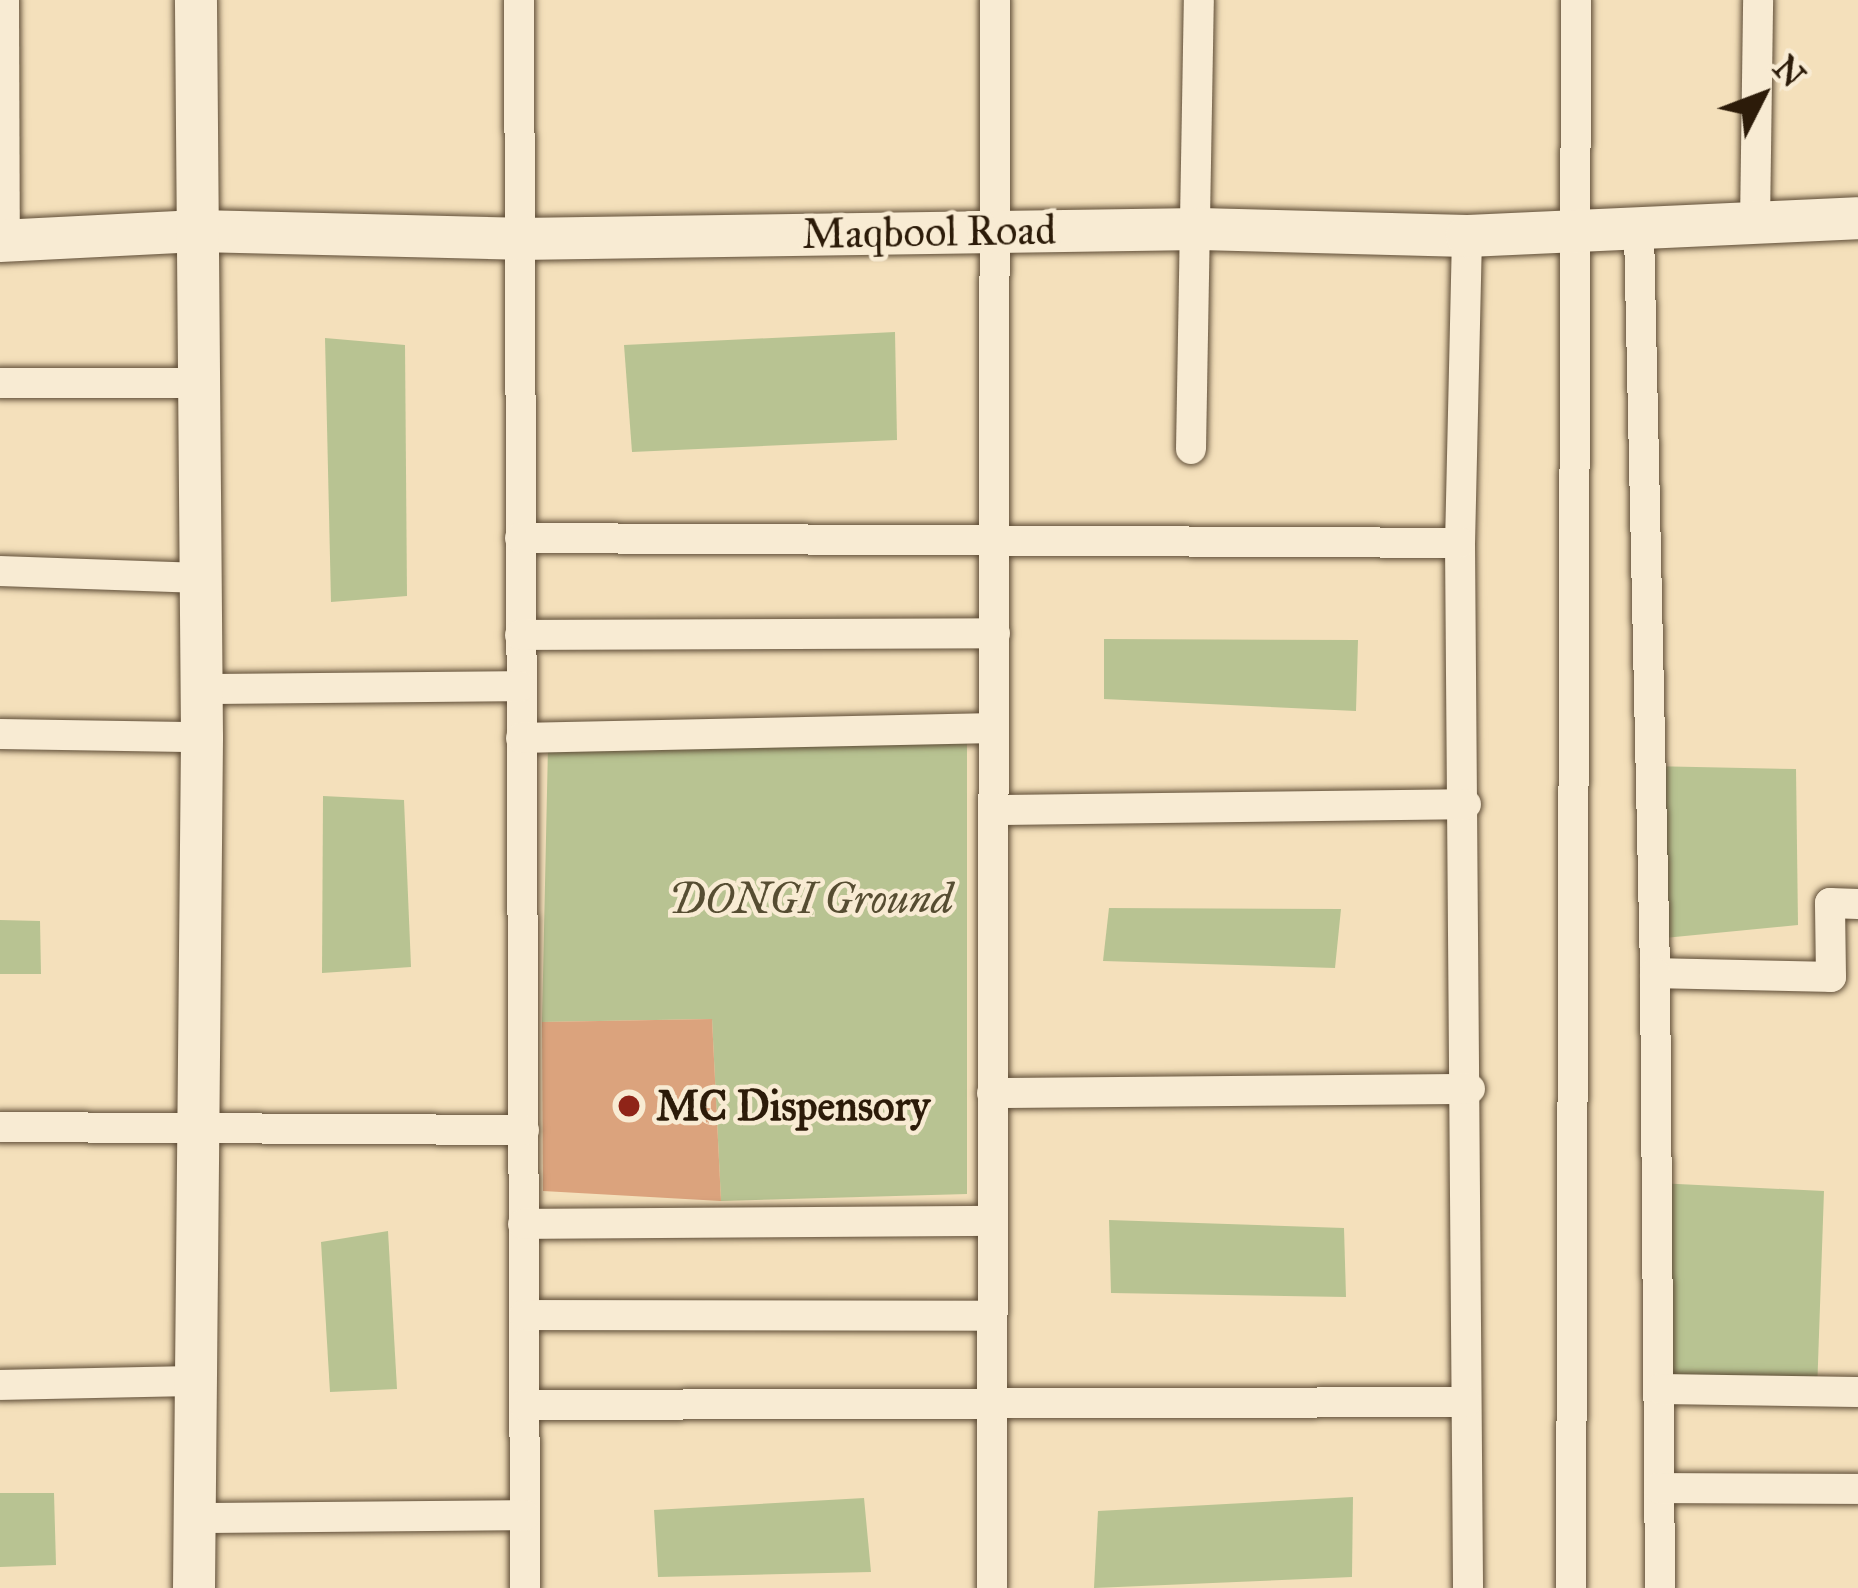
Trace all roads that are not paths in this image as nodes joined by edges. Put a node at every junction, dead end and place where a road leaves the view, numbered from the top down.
1 (4, 0) edge
2 (196, 0) edge
3 (519, 0) edge
4 (995, 0) edge
5 (1199, 0) edge
6 (1576, 0) edge
7 (1758, 0) edge
8 (1858, 218) edge
9 (1755, 224) junction
10 (1200, 230) junction
11 (198, 231) junction
12 (994, 231) junction
13 (1639, 231) junction
14 (1571, 233) junction
15 (1467, 236) junction
16 (518, 239) junction
17 (2, 242) edge
18 (0, 383) edge
19 (200, 383) junction
20 (1191, 448) dead end
21 (520, 538) junction
22 (993, 538) junction
23 (1460, 543) junction
24 (0, 571) edge
25 (201, 578) junction
26 (995, 633) junction
27 (520, 635) junction
28 (520, 686) junction
29 (201, 689) junction
30 (993, 728) junction
31 (0, 734) edge
32 (202, 737) junction
33 (520, 737) junction
34 (1466, 804) junction
35 (997, 810) junction
36 (1858, 904) edge
37 (1655, 973) junction
38 (1470, 1090) junction
39 (992, 1093) junction
40 (0, 1126) edge
41 (196, 1129) junction
42 (524, 1130) junction
43 (991, 1221) junction
44 (524, 1224) junction
45 (524, 1315) junction
46 (991, 1316) junction
47 (190, 1381) junction
48 (0, 1384) edge
49 (1660, 1389) junction
50 (1858, 1393) edge
51 (1466, 1402) junction
52 (990, 1403) junction
53 (524, 1405) junction
54 (1659, 1488) junction
55 (1858, 1489) edge
56 (525, 1515) junction
57 (195, 1518) junction
58 (194, 1588) edge
59 (525, 1588) edge
60 (992, 1588) edge
61 (1468, 1588) edge
62 (1571, 1588) edge
63 (1660, 1588) edge

1 - 17 street
2 - 11 street
3 - 16 street
4 - 12 street
5 - 10 street
6 - 14 street
7 - 9 street
8 - 9 street, Maqbool Road
9 - 13 street, Maqbool Road
10 - 12 street, Maqbool Road
10 - 15 street, Maqbool Road
10 - 20 street
11 - 16 street, Maqbool Road
11 - 17 street, Maqbool Road
11 - 19 street
12 - 16 street, Maqbool Road
12 - 22 street
13 - 14 street, Maqbool Road
13 - 37 street
14 - 15 street, Maqbool Road
14 - 62 street
15 - 23 street
16 - 21 street
18 - 19 street
19 - 25 street
21 - 22 street
21 - 27 street
22 - 23 street
22 - 26 street
23 - 34 street
24 - 25 street
25 - 29 street
26 - 27 street
26 - 30 street
27 - 28 street
28 - 29 street
28 - 33 street
29 - 32 street
30 - 33 street
30 - 35 street
31 - 32 street
32 - 41 street
33 - 42 street
34 - 35 street
34 - 38 street
35 - 39 street
36 - 37 street
37 - 49 street
38 - 39 street
38 - 51 street
39 - 43 street
40 - 41 street
41 - 42 street
41 - 47 street
42 - 44 street
43 - 44 street
43 - 46 street
44 - 45 street
45 - 46 street
45 - 53 street
46 - 52 street
47 - 48 street
47 - 57 street
49 - 50 street
49 - 54 street
51 - 52 street
51 - 61 street
52 - 53 street
52 - 60 street
53 - 56 street
54 - 55 street
54 - 63 street
56 - 57 street
56 - 59 street
57 - 58 street

